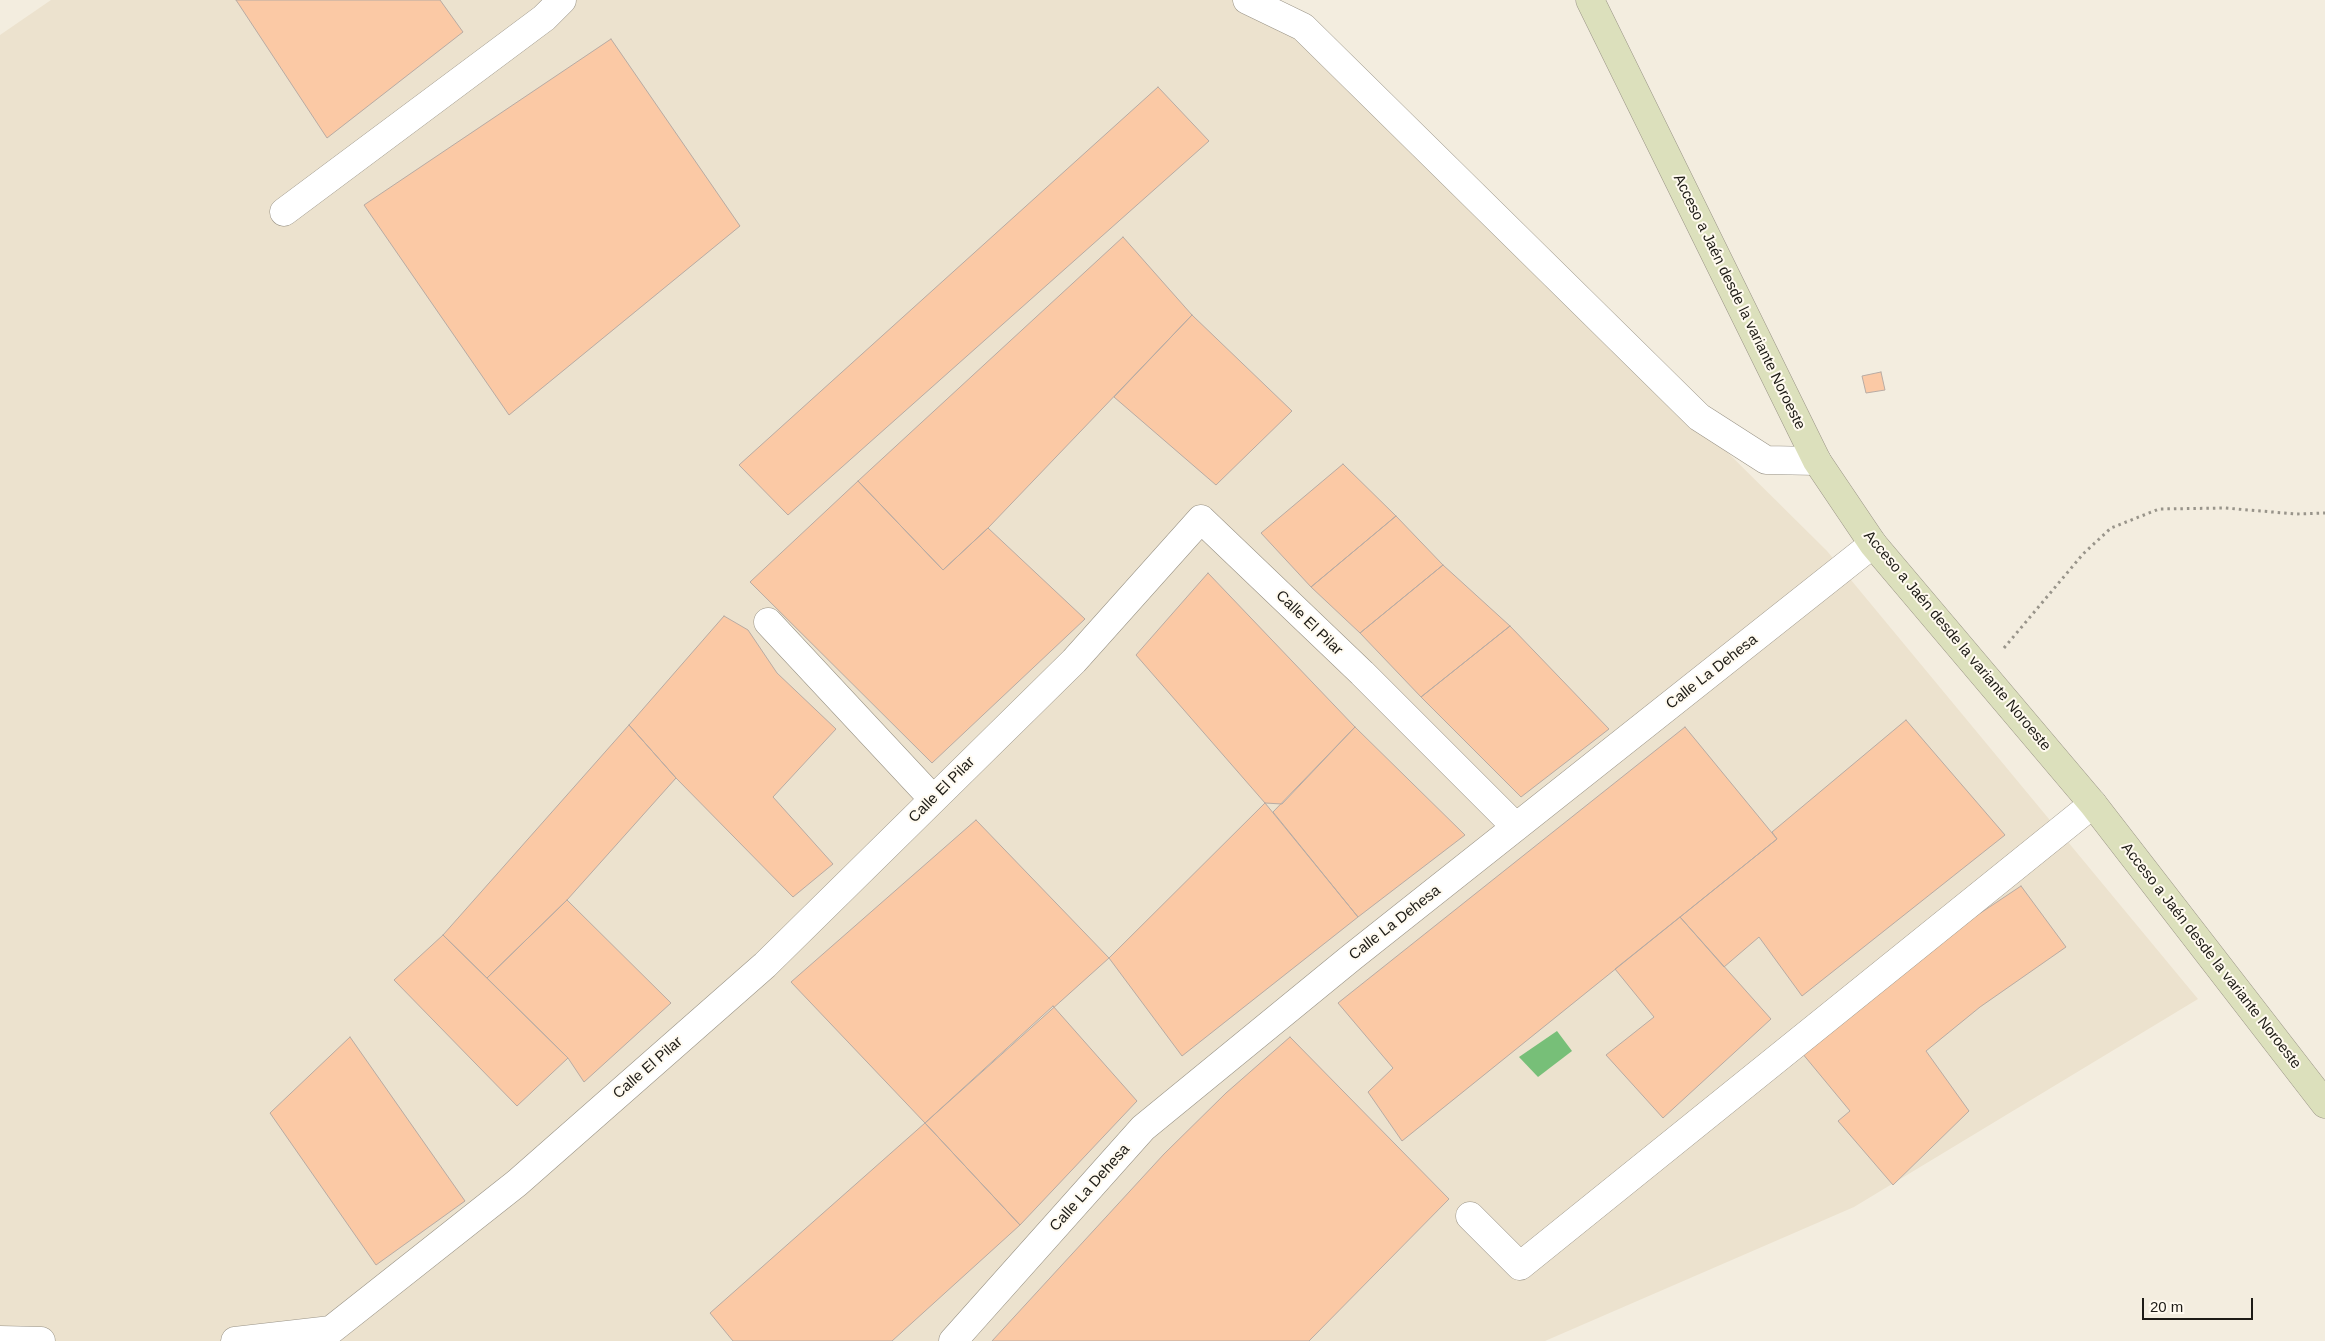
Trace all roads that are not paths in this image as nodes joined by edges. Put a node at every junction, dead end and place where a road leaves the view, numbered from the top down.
1 (562, 0) edge
2 (1247, 0) edge
3 (1590, 0) edge
4 (284, 212) dead end
5 (1817, 461) junction
6 (1873, 544) junction
7 (768, 622) dead end
8 (933, 799) junction
9 (2093, 804) junction
10 (1516, 827) junction
11 (2325, 1104) edge
12 (1470, 1216) dead end
13 (0, 1340) edge
14 (41, 1341) edge
15 (235, 1341) edge
16 (953, 1341) edge

1 - 4 street
2 - 5 street
3 - 5 street, Acceso a Jaén desde la variante Noroeste
5 - 6 street, Acceso a Jaén desde la variante Noroeste
6 - 9 street, Acceso a Jaén desde la variante Noroeste
6 - 10 street, Calle La Dehesa
7 - 8 street
8 - 10 street, Calle El Pilar
8 - 15 street, Calle El Pilar
9 - 11 street, Acceso a Jaén desde la variante Noroeste
9 - 12 street
10 - 16 street, Calle La Dehesa
13 - 14 street

